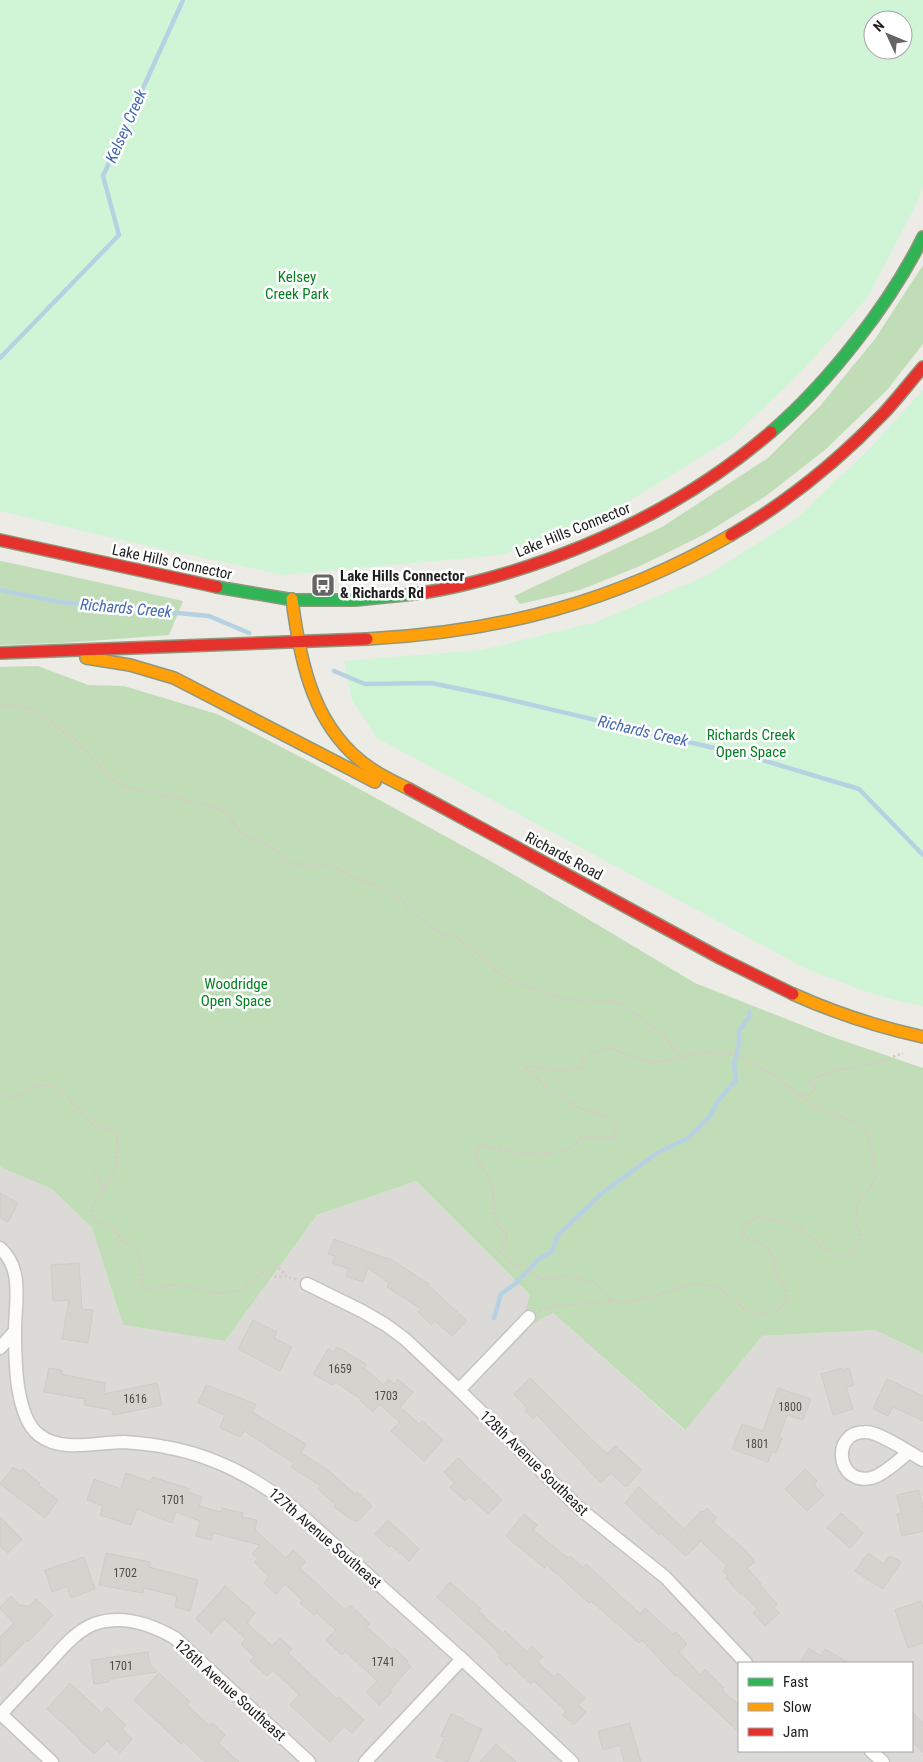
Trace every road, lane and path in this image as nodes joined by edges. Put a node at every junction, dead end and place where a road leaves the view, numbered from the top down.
1 (923, 237) edge
2 (923, 367) edge
3 (0, 540) edge
4 (292, 600) junction
5 (298, 641) junction
6 (45, 651) junction
7 (0, 653) edge
8 (0, 707) edge
9 (460, 818) junction
10 (923, 1037) edge
11 (903, 1053) dead end
12 (682, 1058) junction
13 (0, 1092) edge
14 (800, 1094) junction
15 (94, 1167) dead end
16 (103, 1189) junction
17 (0, 1248) edge
18 (275, 1264) dead end
19 (286, 1276) junction
20 (307, 1284) joint
21 (613, 1301) junction
22 (529, 1317) joint
23 (15, 1331) junction
24 (0, 1348) edge
25 (459, 1390) junction
26 (908, 1452) junction
27 (923, 1460) edge
28 (462, 1659) junction
29 (745, 1662) edge
30 (0, 1714) edge
31 (872, 1752) edge
32 (52, 1762) edge
33 (309, 1762) edge
34 (365, 1762) edge
35 (572, 1762) edge
36 (883, 1762) edge

1 - 4 main road, Lake Hills Connector
2 - 5 main road
3 - 4 main road, Lake Hills Connector
4 - 5 main road, Richards Road
5 - 6 main road
5 - 9 main road, Richards Road
6 - 7 main road
6 - 9 main road
8 - 12 path
9 - 10 main road, Richards Road
11 - 14 path
12 - 14 path
12 - 21 path
13 - 16 path
14 - 21 path
15 - 16 path
16 - 19 path
17 - 23 street, 127th Avenue Southeast
18 - 19 path
19 - 20 path
20 - 25 street, 128th Avenue Southeast
21 - 22 path
22 - 25 street
23 - 24 street
23 - 28 street, 127th Avenue Southeast
25 - 29 street, 128th Avenue Southeast
26 - 26 street
26 - 27 street
28 - 34 street
28 - 35 street, 127th Avenue Southeast
30 - 32 street
30 - 33 street, 126th Avenue Southeast
31 - 36 street

